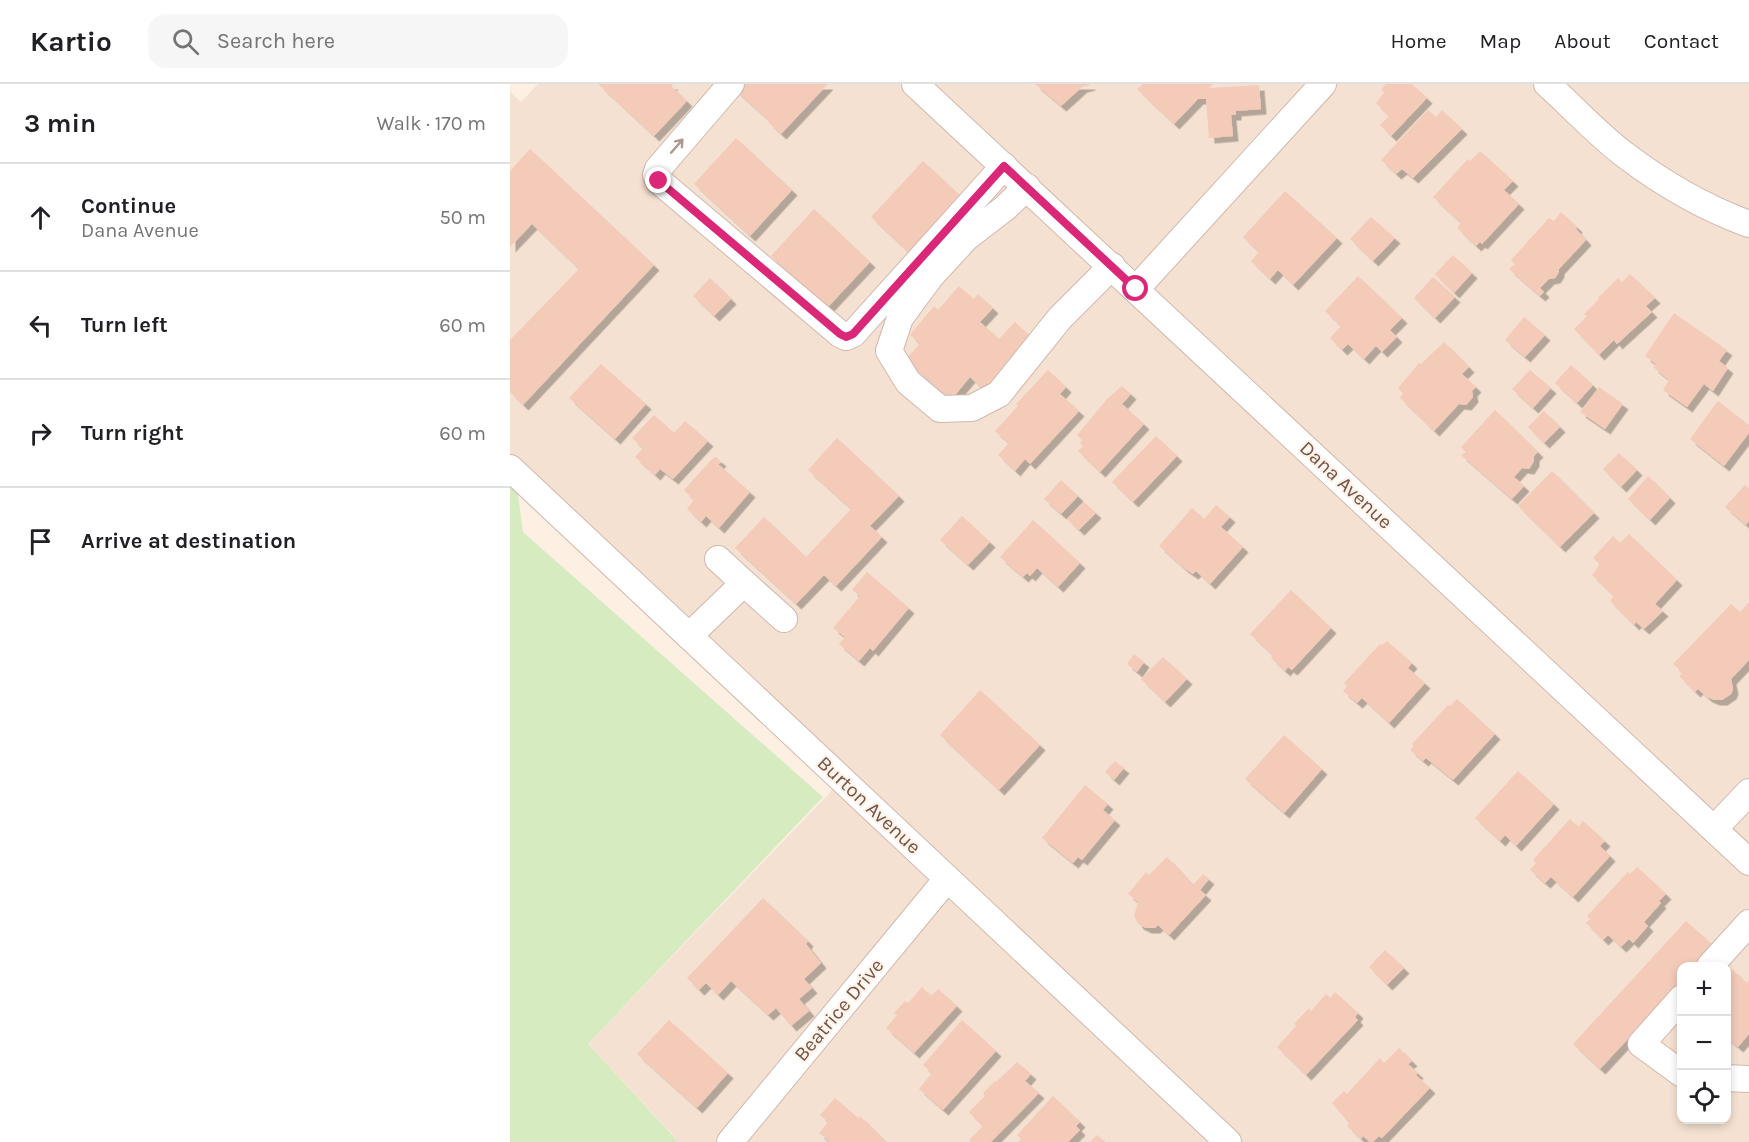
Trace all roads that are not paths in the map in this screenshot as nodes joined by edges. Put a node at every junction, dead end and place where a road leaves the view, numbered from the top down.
1 (731, 84) edge
2 (915, 84) edge
3 (942, 84) edge
4 (1323, 84) edge
5 (1547, 84) edge
6 (943, 110) junction
7 (1004, 166) junction
8 (1027, 187) junction
9 (1749, 224) edge
10 (1112, 266) junction
11 (1136, 289) junction
12 (510, 468) edge
13 (718, 559) dead end
14 (744, 583) junction
15 (784, 619) dead end
16 (689, 636) junction
17 (1749, 792) edge
18 (1714, 829) junction
19 (1749, 862) edge
20 (947, 879) junction
21 (1749, 923) edge
22 (1714, 962) edge
23 (1677, 1004) edge
24 (1677, 1070) edge
25 (1731, 1078) edge
26 (1749, 1079) edge
27 (730, 1142) edge
28 (1228, 1142) edge

7 -> 1 street
2 - 6 street, Dana Avenue
3 - 6 street
4 - 11 street
5 - 9 street
6 - 7 street, Dana Avenue
7 - 8 street, Dana Avenue
8 - 10 street, Dana Avenue
8 - 10 street
10 - 11 street, Dana Avenue
11 - 18 street, Dana Avenue
12 - 16 street, Burton Avenue
13 - 14 street
14 - 15 street
14 - 16 street
16 - 20 street, Burton Avenue
17 - 18 street
18 - 19 street, Dana Avenue
20 - 27 street, Beatrice Drive
20 - 28 street, Burton Avenue
21 - 22 street
23 - 24 street
25 - 26 street

